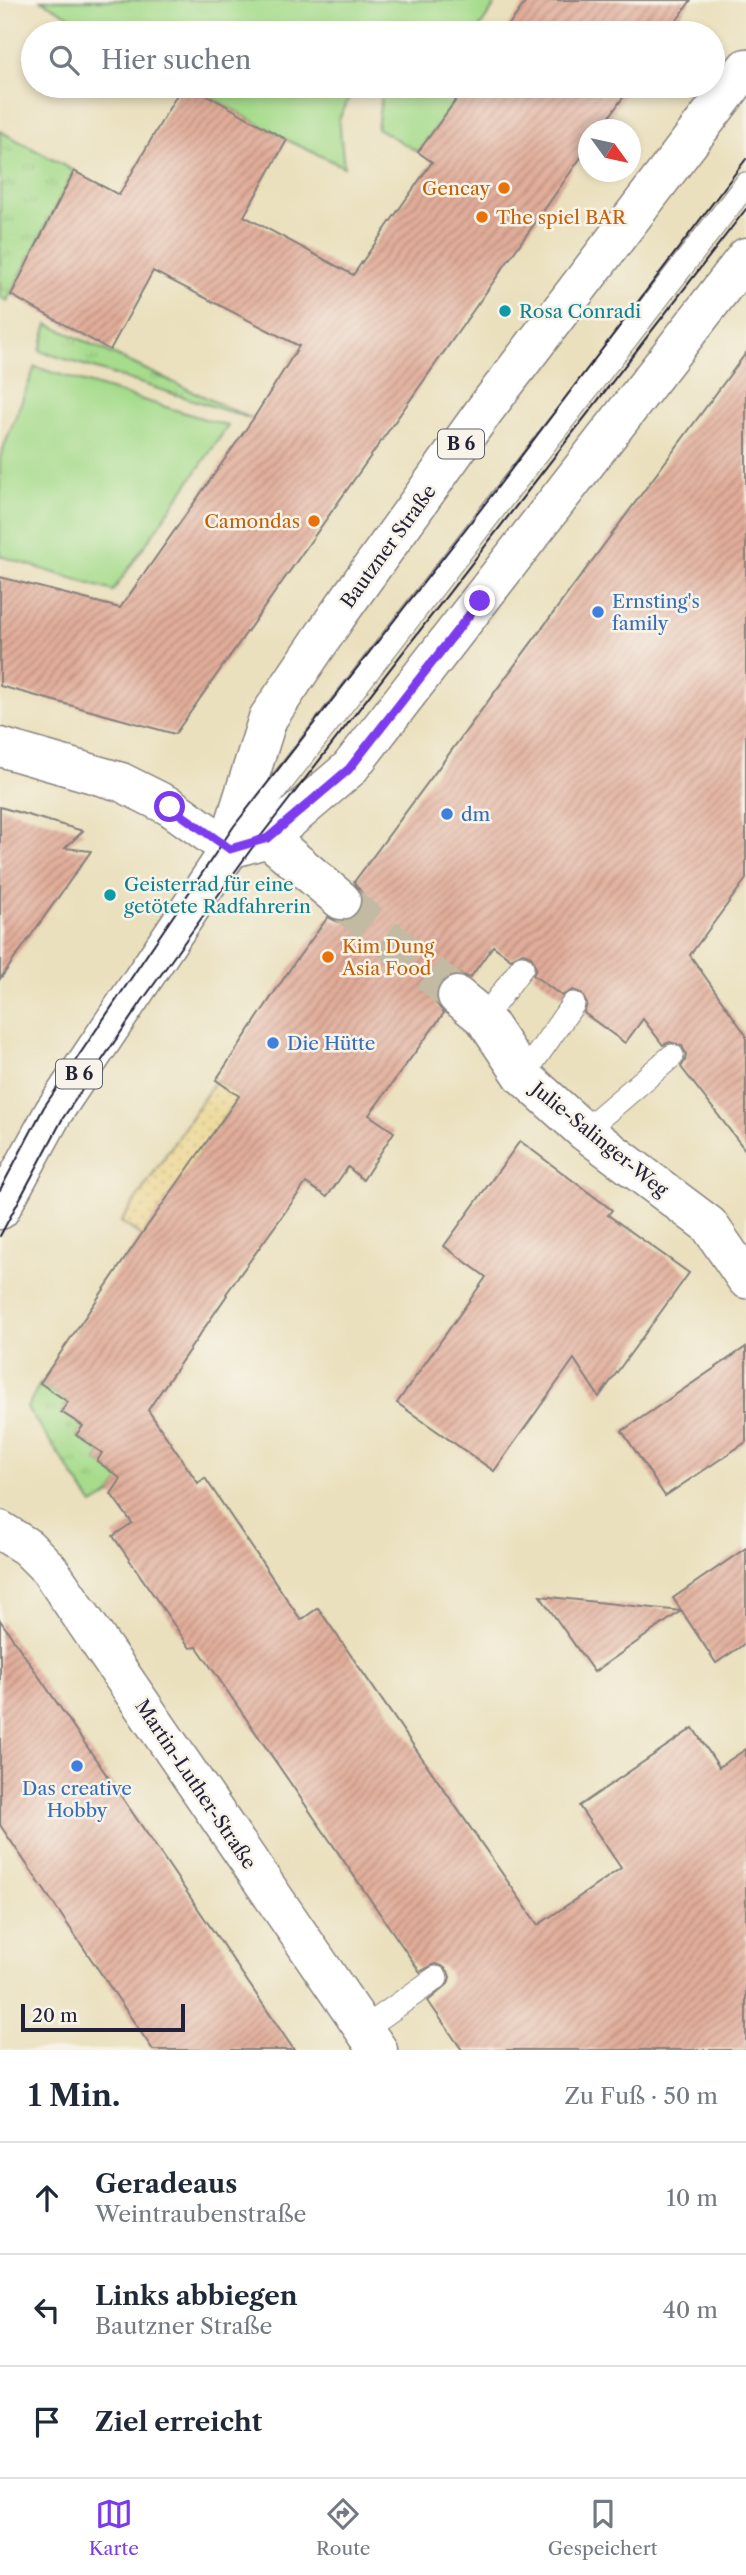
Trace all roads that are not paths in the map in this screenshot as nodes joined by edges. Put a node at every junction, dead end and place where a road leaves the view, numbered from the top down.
1 (746, 68) edge
2 (725, 95) edge
3 (723, 98) edge
4 (746, 184) edge
5 (746, 257) edge
6 (0, 747) edge
7 (268, 838) junction
8 (230, 849) junction
9 (341, 900) tunnel mouth
10 (522, 967) dead end
11 (573, 1004) dead end
12 (470, 1007) joint
13 (672, 1056) dead end
14 (523, 1076) junction
15 (584, 1131) junction
16 (0, 1210) edge
17 (746, 1279) edge
18 (0, 1530) edge
19 (436, 1978) dead end
20 (371, 2040) edge

1 - 2 main road, Bautzner Straße / B 6
3 - 8 main road, Bautzner Straße / B 6
4 - 8 lane
5 - 7 main road
6 - 8 main road
7 - 8 main road
7 - 9 main road
8 - 16 main road, Bautzner Straße / B 6
10 - 12 lane
11 - 14 lane
12 - 14 main road, Julie-Salinger-Weg
13 - 15 lane
14 - 15 main road, Julie-Salinger-Weg
15 - 17 main road, Julie-Salinger-Weg
18 - 20 main road, Martin-Luther-Straße
19 - 20 lane

